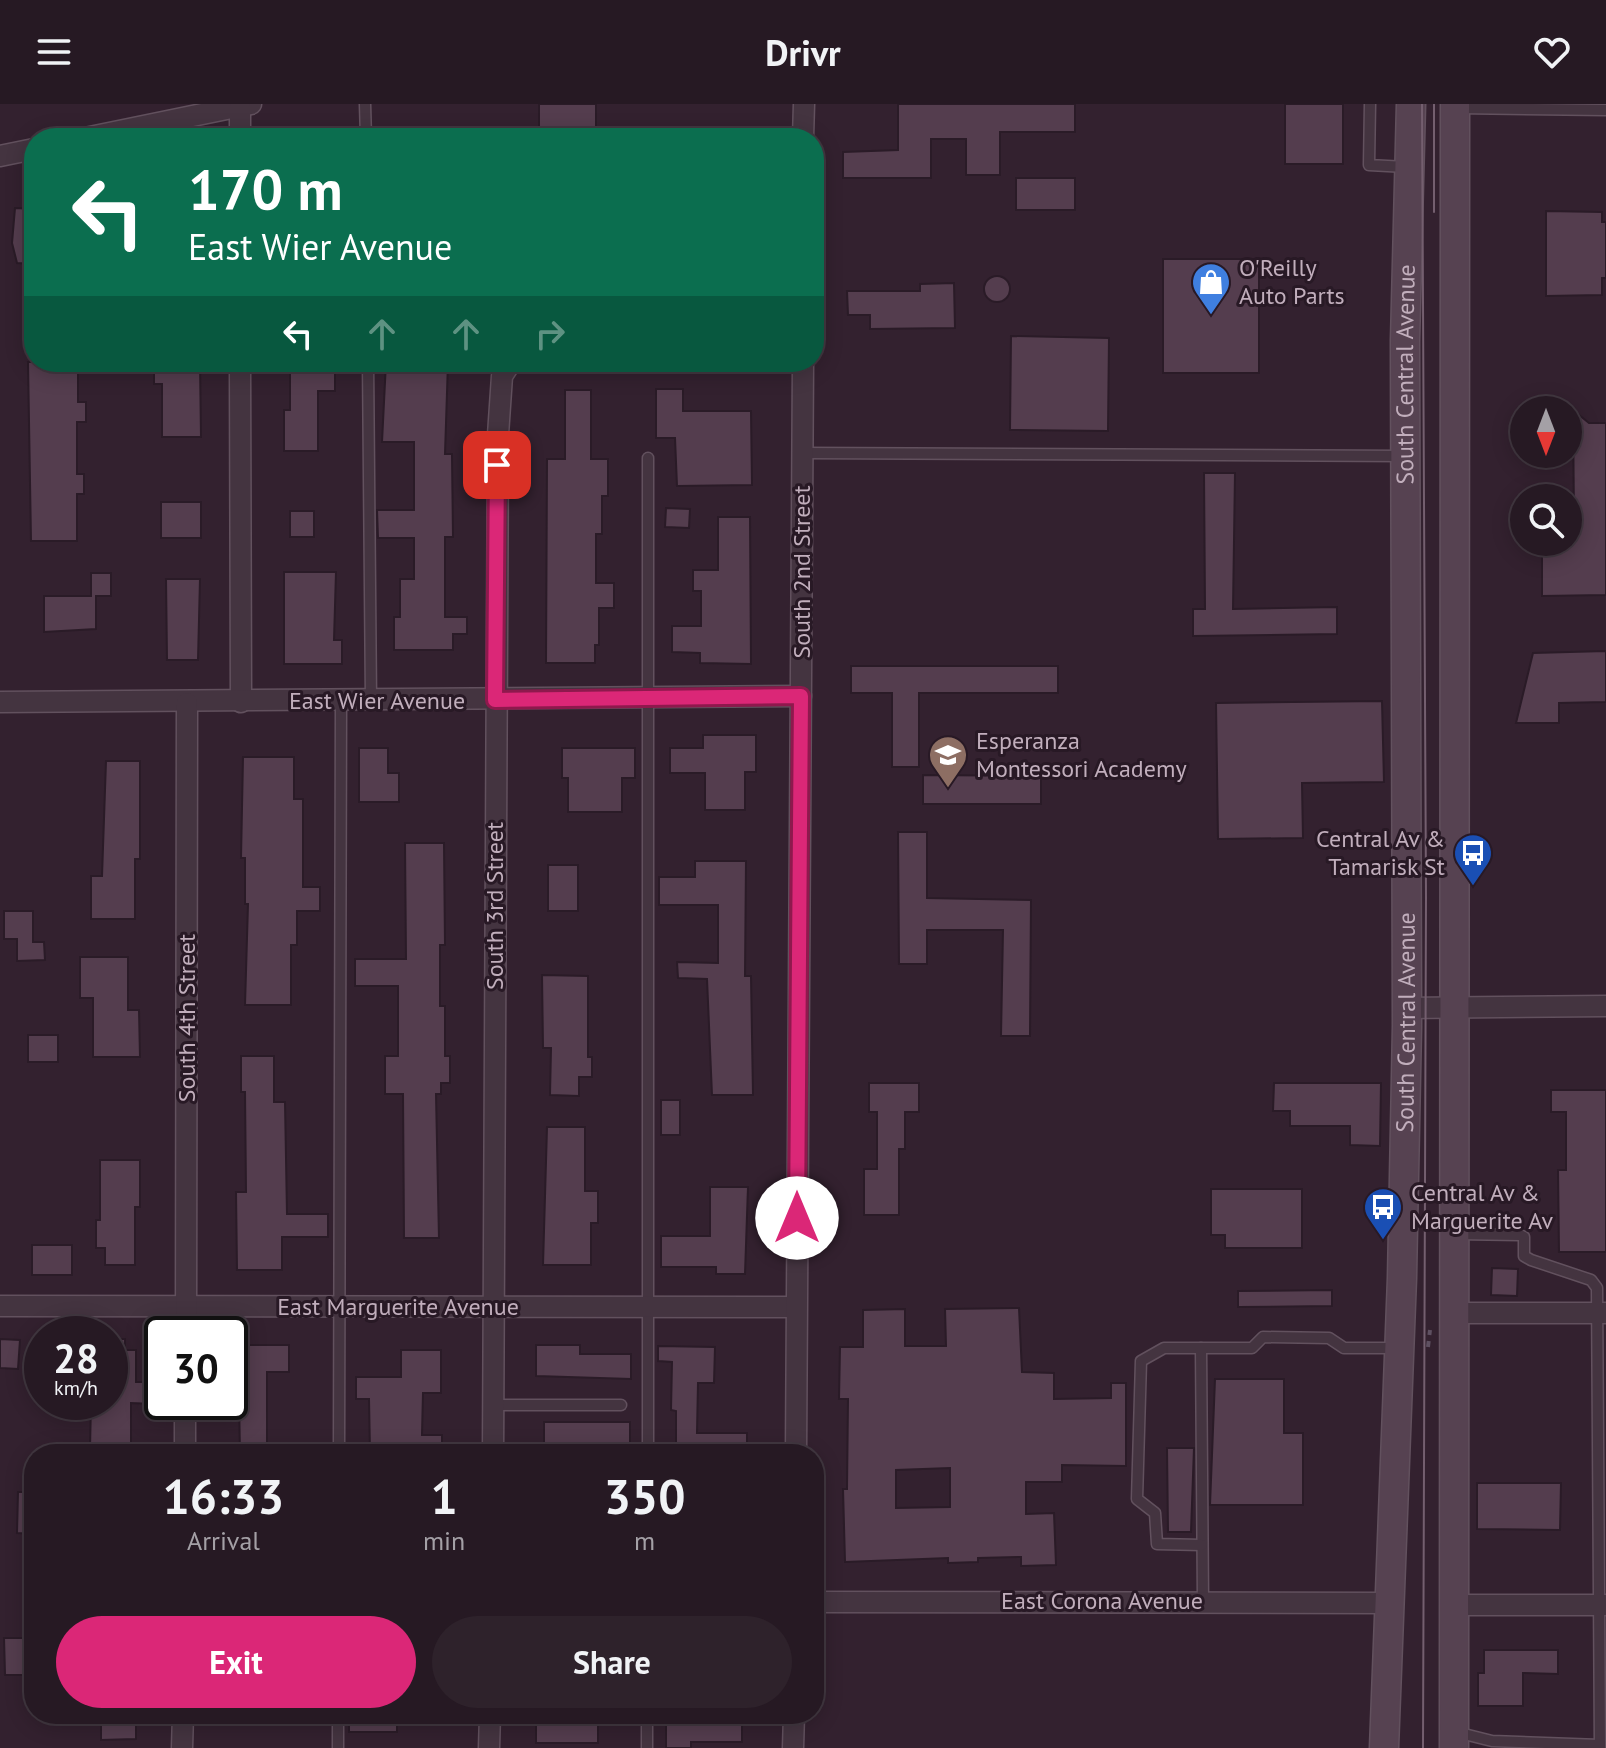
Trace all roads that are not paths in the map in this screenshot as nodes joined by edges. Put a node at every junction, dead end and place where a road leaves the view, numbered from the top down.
1 (365, 104) edge
2 (804, 104) edge
3 (1370, 104) edge
4 (1411, 104) edge
5 (246, 105) edge
6 (1455, 106) edge
7 (1606, 110) edge
8 (134, 128) edge
9 (242, 128) edge
10 (366, 128) edge
11 (803, 128) edge
12 (24, 151) edge
13 (0, 156) edge
14 (1412, 167) junction
15 (240, 372) edge
16 (368, 372) edge
17 (505, 372) edge
18 (803, 372) edge
19 (803, 453) junction
20 (1406, 456) junction
21 (648, 458) dead end
22 (801, 696) junction
23 (649, 699) junction
24 (495, 700) junction
25 (371, 701) junction
26 (0, 702) edge
27 (241, 702) junction
28 (341, 702) junction
29 (187, 703) junction
30 (1606, 1006) edge
31 (1457, 1007) junction
32 (1405, 1008) junction
33 (1456, 1234) junction
34 (0, 1306) edge
35 (186, 1307) junction
36 (339, 1307) junction
37 (495, 1307) junction
38 (796, 1307) junction
39 (648, 1308) junction
40 (1456, 1313) junction
41 (1601, 1313) edge
42 (186, 1316) edge
43 (1201, 1348) junction
44 (1399, 1348) junction
45 (494, 1405) junction
46 (621, 1405) dead end
47 (185, 1420) edge
48 (185, 1444) edge
49 (339, 1444) edge
50 (493, 1444) edge
51 (648, 1444) edge
52 (796, 1444) edge
53 (1602, 1451) edge
54 (1202, 1545) junction
55 (1203, 1601) junction
56 (824, 1602) edge
57 (1390, 1603) junction
58 (1453, 1605) junction
59 (1602, 1605) edge
60 (183, 1724) edge
61 (338, 1724) edge
62 (490, 1724) edge
63 (647, 1724) edge
64 (794, 1724) edge
65 (1454, 1740) edge
66 (1600, 1747) edge
67 (182, 1748) edge
68 (338, 1748) edge
69 (489, 1748) edge
70 (647, 1748) edge
71 (793, 1748) edge
72 (1384, 1748) edge

1 - 10 lane
2 - 11 street
3 - 14 lane
4 - 14 main road, South Central Avenue
5 - 8 street
5 - 9 street
6 - 7 lane
6 - 31 main road, South Central Avenue
12 - 13 street
14 - 20 main road, South Central Avenue
15 - 27 street
16 - 25 lane
17 - 24 street, South 3rd Street
18 - 19 street, South 2nd Street
19 - 20 lane
19 - 22 street, South 2nd Street
20 - 32 main road, South Central Avenue
21 - 23 lane
22 - 23 street, East Wier Avenue
22 - 38 street, South 2nd Street
23 - 24 street, East Wier Avenue
23 - 39 lane
24 - 25 street, East Wier Avenue
24 - 37 street, South 3rd Street
25 - 28 street, East Wier Avenue
26 - 29 street, East Wier Avenue
27 - 28 street, East Wier Avenue
27 - 29 street, East Wier Avenue
28 - 36 lane
29 - 35 street, South 4th Street
30 - 31 street
31 - 32 street
31 - 33 main road, South Central Avenue
32 - 44 main road, South Central Avenue
33 - 40 main road, South Central Avenue
33 - 41 lane
34 - 35 street, East Marguerite Avenue
35 - 36 street, East Marguerite Avenue
35 - 42 street, South 4th Street
36 - 37 street, East Marguerite Avenue
36 - 49 lane
37 - 39 street, East Marguerite Avenue
37 - 45 street, South 3rd Street
38 - 39 street, East Marguerite Avenue
38 - 52 street, South 2nd Street
39 - 51 lane
40 - 41 street
40 - 58 main road, South Central Avenue
41 - 53 lane
43 - 44 lane
43 - 54 lane
43 - 54 lane
44 - 57 main road, South Central Avenue
45 - 46 lane
45 - 50 street, South 3rd Street
47 - 48 street
53 - 59 lane
54 - 55 lane
55 - 56 street, East Corona Avenue
55 - 57 street, East Corona Avenue
57 - 72 main road, South Central Avenue
58 - 59 street
58 - 65 main road, South Central Avenue
59 - 66 lane
60 - 67 street
61 - 68 lane
62 - 69 street
63 - 70 lane
64 - 71 street
65 - 66 lane

